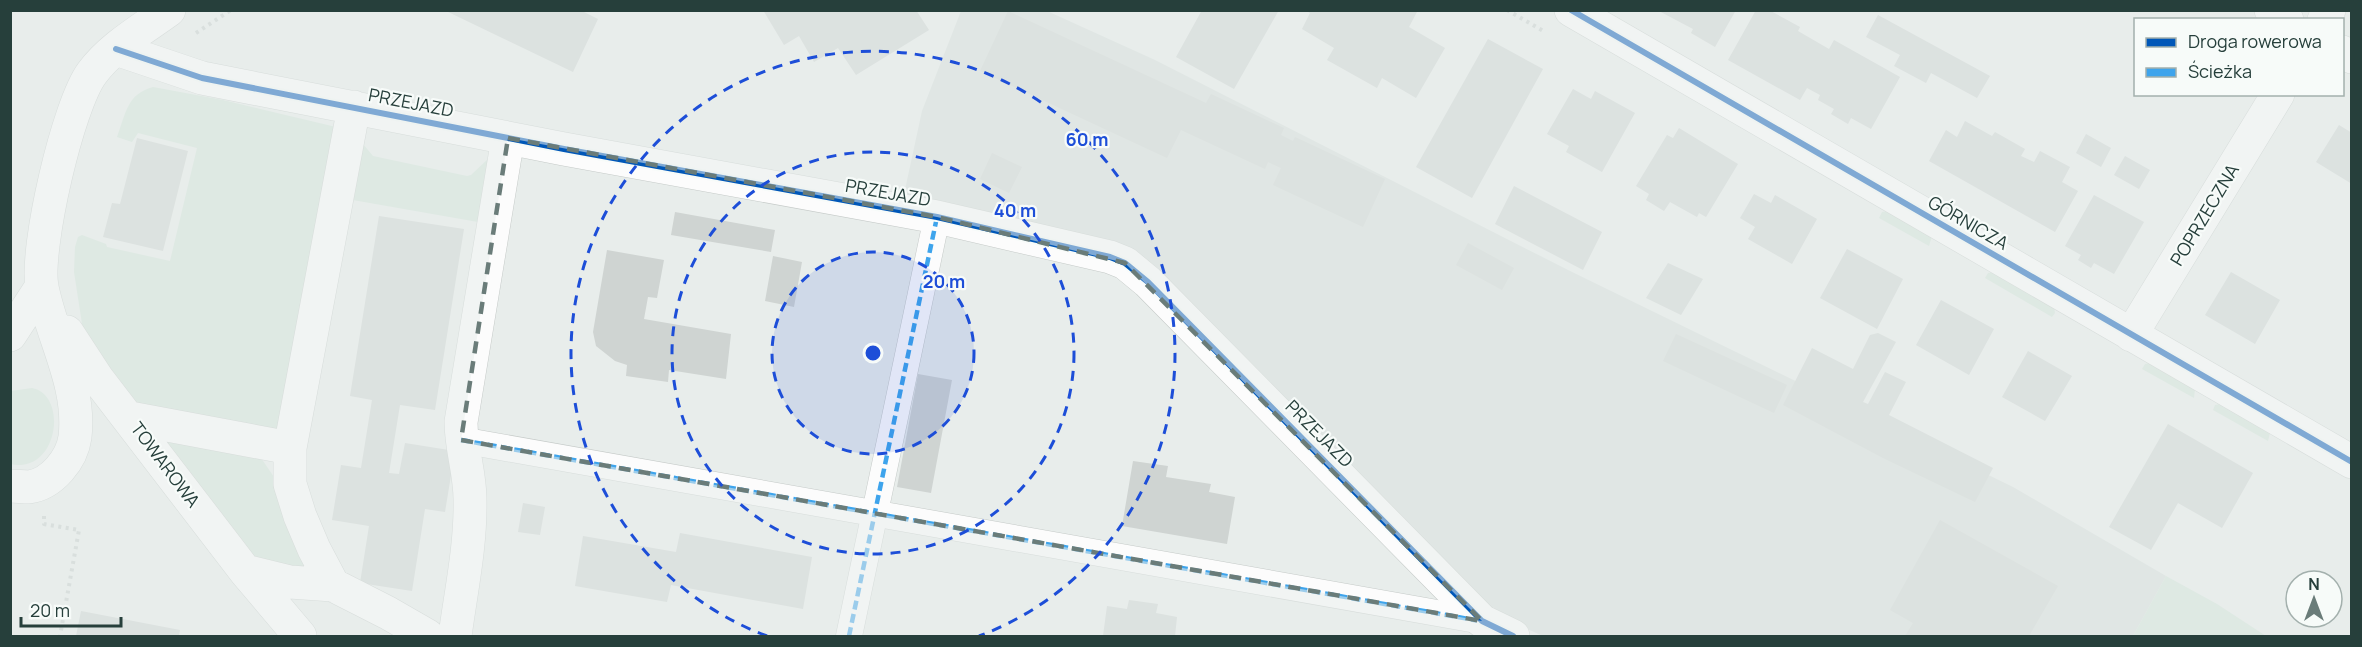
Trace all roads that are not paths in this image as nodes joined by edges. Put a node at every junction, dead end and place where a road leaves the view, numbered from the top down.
1 (169, 10) edge
2 (1570, 10) edge
3 (2271, 10) edge
4 (2284, 18) edge
5 (116, 49) junction
6 (2277, 96) edge
7 (354, 108) junction
8 (508, 138) junction
9 (937, 217) junction
10 (42, 286) junction
11 (10, 335) edge
12 (2131, 335) junction
13 (130, 418) junction
14 (460, 440) junction
15 (290, 448) junction
16 (2352, 462) edge
17 (10, 486) edge
18 (875, 515) junction
19 (245, 571) junction
20 (333, 585) junction
21 (1482, 621) junction
22 (300, 636) edge
23 (429, 636) edge
24 (455, 636) edge
25 (849, 636) edge
26 (1513, 636) edge

1 - 5 street
2 - 12 street, GÓRNICZA
3 - 4 street
5 - 7 street, PRZEJAZD
5 - 10 street
6 - 12 street, POPRZECZNA
7 - 8 street, PRZEJAZD
7 - 15 street
8 - 9 street, PRZEJAZD
8 - 14 street
9 - 18 street
9 - 21 street, PRZEJAZD
10 - 11 street
10 - 13 street, TOWAROWA
10 - 17 street
12 - 16 street, GÓRNICZA
13 - 15 street
13 - 19 street, TOWAROWA
14 - 18 street
14 - 24 street
15 - 20 street
18 - 21 street
18 - 25 street
19 - 20 street
19 - 22 street, TOWAROWA
20 - 23 street
21 - 26 street, PRZEJAZD

